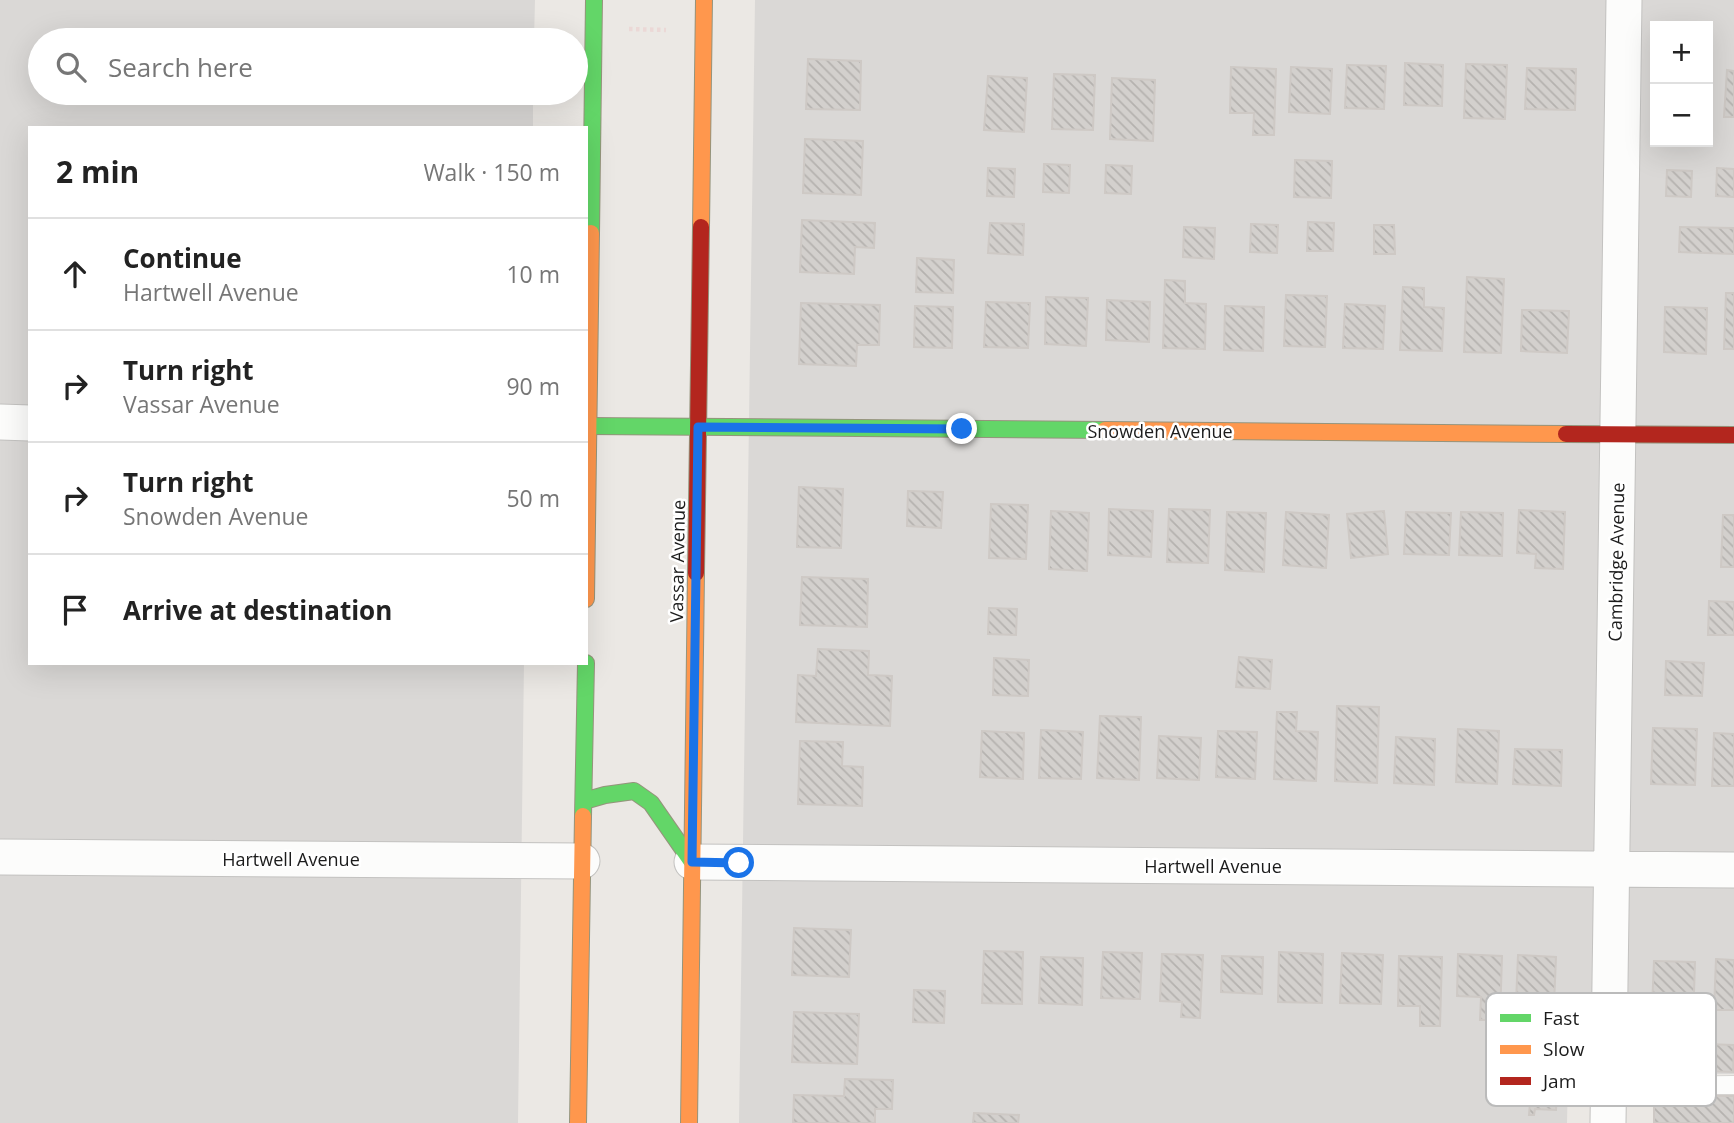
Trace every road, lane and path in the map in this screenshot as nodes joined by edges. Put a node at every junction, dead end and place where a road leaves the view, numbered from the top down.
1 (594, 0) edge
2 (704, 0) edge
3 (1623, 0) edge
4 (620, 29) dead end
5 (666, 30) dead end
6 (588, 365) edge
7 (0, 422) edge
8 (28, 423) edge
9 (588, 426) edge
10 (698, 427) junction
11 (1618, 434) junction
12 (1734, 435) edge
13 (586, 665) edge
14 (584, 801) junction
15 (0, 857) edge
16 (582, 861) junction
17 (692, 862) junction
18 (1612, 869) junction
19 (1734, 870) edge
20 (1610, 993) edge
21 (1716, 1085) edge
22 (1734, 1085) edge
23 (578, 1123) edge
24 (689, 1123) edge

1 - 6 street
2 - 10 street, Vassar Avenue
3 - 11 street, Cambridge Avenue
4 - 5 path
7 - 8 street
9 - 10 street, Snowden Avenue
10 - 11 street, Snowden Avenue
10 - 17 street, Vassar Avenue
11 - 12 street, Snowden Avenue
11 - 18 street, Cambridge Avenue
13 - 14 street
14 - 16 street
14 - 17 street
15 - 16 street, Hartwell Avenue
16 - 23 street
17 - 18 street, Hartwell Avenue
17 - 24 street, Vassar Avenue
18 - 19 street, Hartwell Avenue
18 - 20 street, Cambridge Avenue
21 - 22 lane

